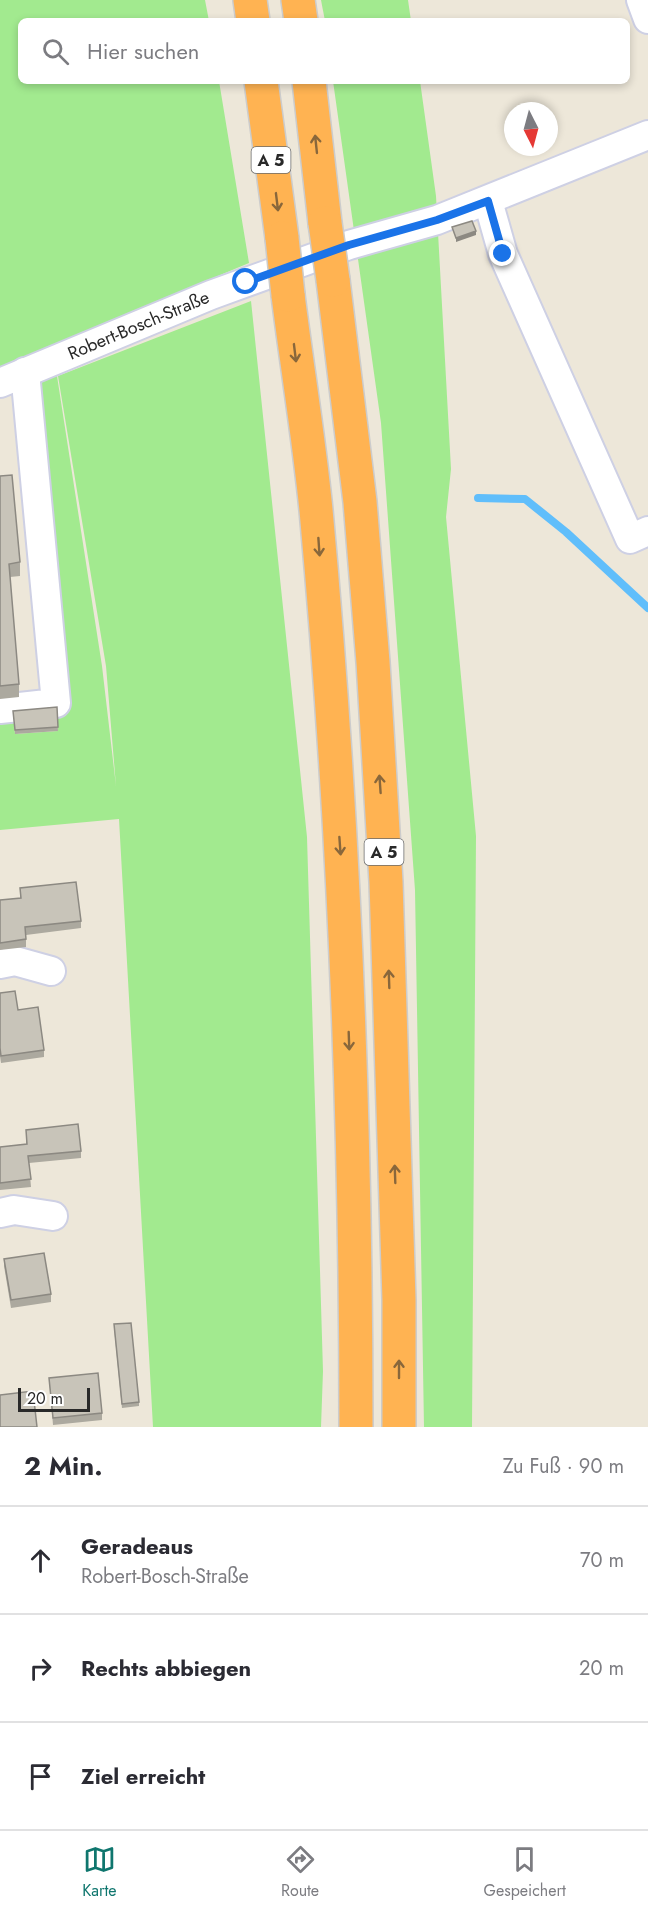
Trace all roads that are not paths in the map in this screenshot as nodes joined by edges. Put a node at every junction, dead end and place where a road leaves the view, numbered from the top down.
1 (250, 0) edge
2 (298, 0) edge
3 (641, 0) edge
4 (253, 18) edge
5 (301, 18) edge
6 (648, 19) edge
7 (261, 84) edge
8 (309, 84) edge
9 (648, 135) edge
10 (488, 201) junction
11 (13, 377) edge
12 (648, 531) edge
13 (0, 709) edge
14 (0, 964) edge
15 (51, 971) dead end
16 (0, 1213) edge
17 (53, 1216) dead end
18 (356, 1427) edge
19 (399, 1427) edge

1 - 4 highway
2 - 5 highway
3 - 6 street
7 -> 18 highway, A 5, bridge
19 -> 8 highway, A 5, bridge
9 - 10 street, Robert-Bosch-Straße
10 - 11 street, Robert-Bosch-Straße
10 - 12 street
11 - 13 street
14 - 15 street
16 - 17 street

